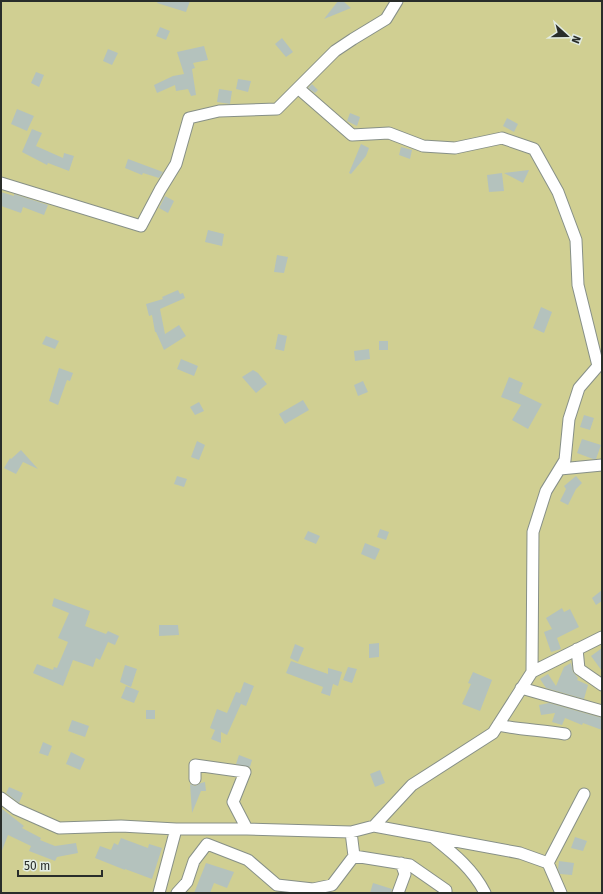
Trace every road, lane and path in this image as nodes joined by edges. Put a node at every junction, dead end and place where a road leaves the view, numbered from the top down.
1 (397, 1) edge
2 (298, 88) junction
3 (1, 183) edge
4 (600, 365) edge
5 (602, 465) edge
6 (560, 469) junction
7 (602, 637) edge
8 (577, 649) junction
9 (532, 672) junction
10 (602, 685) edge
11 (521, 688) junction
12 (602, 711) edge
13 (498, 725) junction
14 (565, 734) dead end
15 (195, 779) dead end
16 (584, 794) dead end
17 (1, 798) edge
18 (374, 826) junction
19 (176, 829) junction
20 (247, 829) junction
21 (350, 832) junction
22 (432, 836) junction
23 (354, 856) junction
24 (400, 863) junction
25 (548, 863) junction
26 (160, 890) edge
27 (176, 893) edge
28 (398, 893) edge
29 (446, 893) edge
30 (485, 893) edge
31 (561, 893) edge

1 - 2 street
2 - 3 street
2 - 4 street
4 - 6 street
5 - 6 street
6 - 9 street
7 - 8 street
8 - 9 street
8 - 10 street
9 - 11 street
11 - 12 street
11 - 13 street
13 - 14 street
13 - 18 street
15 - 20 street
16 - 25 street
17 - 19 street
18 - 21 street
18 - 22 street
19 - 20 street
19 - 26 street
20 - 21 street
21 - 23 street
22 - 25 street
22 - 30 street
23 - 24 street
23 - 27 street
24 - 28 street
24 - 29 street
25 - 31 street
26 - 27 street

